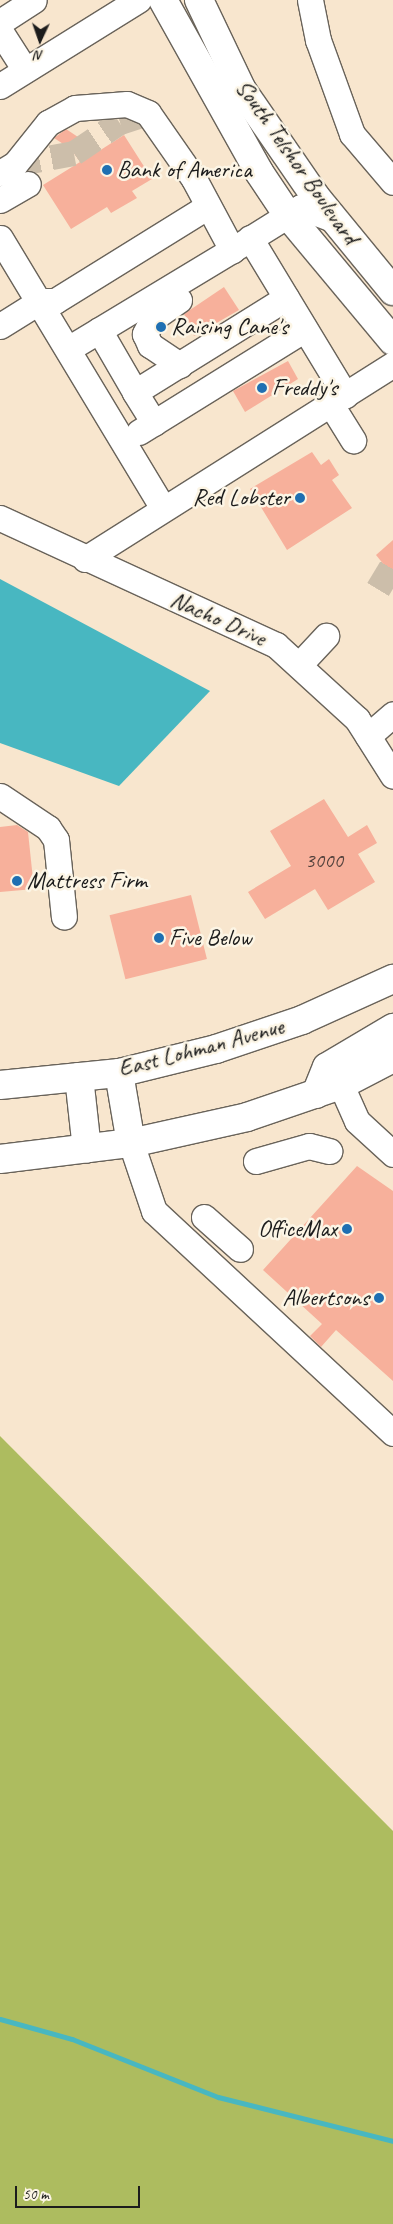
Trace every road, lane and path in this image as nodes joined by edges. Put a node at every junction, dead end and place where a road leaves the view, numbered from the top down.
1 (34, 0) edge
2 (138, 0) edge
3 (163, 0) edge
4 (199, 0) edge
5 (310, 0) edge
6 (0, 23) edge
7 (25, 70) junction
8 (0, 86) edge
9 (0, 173) edge
10 (393, 182) edge
11 (28, 184) tunnel mouth
12 (0, 200) edge
13 (208, 206) junction
14 (287, 214) junction
15 (334, 220) junction
16 (0, 238) edge
17 (241, 244) junction
18 (393, 290) edge
19 (286, 298) junction
20 (40, 301) junction
21 (0, 326) edge
22 (305, 329) junction
23 (99, 330) junction
24 (393, 341) edge
25 (68, 349) junction
26 (393, 364) edge
27 (180, 365) junction
28 (135, 392) junction
29 (337, 399) junction
30 (154, 423) junction
31 (353, 440) dead end
32 (124, 442) junction
33 (163, 508) junction
34 (0, 518) edge
35 (85, 559) junction
36 (326, 636) dead end
37 (299, 665) junction
38 (393, 714) edge
39 (368, 736) junction
40 (393, 776) edge
41 (0, 796) edge
42 (64, 917) dead end
43 (393, 978) edge
44 (393, 1028) edge
45 (393, 1058) edge
46 (119, 1073) junction
47 (79, 1077) junction
48 (0, 1085) edge
49 (328, 1090) junction
50 (131, 1143) junction
51 (88, 1149) junction
52 (329, 1151) dead end
53 (393, 1154) edge
54 (0, 1159) edge
55 (256, 1161) dead end
56 (204, 1217) dead end
57 (240, 1249) dead end
58 (393, 1433) edge

1 - 6 street
2 - 7 street
3 - 14 main road, South Telshor Boulevard
4 - 15 main road, South Telshor Boulevard
5 - 10 street
6 - 7 street
7 - 8 street
9 - 13 street
11 - 12 street
13 - 17 street
13 - 20 street
14 - 15 street
14 - 17 street
14 - 24 main road, South Telshor Boulevard
15 - 18 main road, South Telshor Boulevard
16 - 20 street
17 - 19 street
17 - 23 street
17 - 27 street
19 - 22 street
19 - 27 street
20 - 21 street
20 - 25 street
22 - 29 street
22 - 30 street
23 - 25 street
23 - 28 street
25 - 32 street
26 - 29 street
27 - 28 street
28 - 30 street
29 - 31 street
29 - 33 street
30 - 32 street
32 - 33 street
33 - 35 street
34 - 35 street, Nacho Drive
35 - 37 street, Nacho Drive
36 - 37 street
37 - 39 street, Nacho Drive
38 - 39 street
39 - 40 street, Nacho Drive
41 - 42 street
43 - 46 main road, East Lohman Avenue
44 - 49 main road
45 - 49 main road
46 - 47 main road, East Lohman Avenue
46 - 50 main road
47 - 48 main road, East Lohman Avenue
47 - 51 main road
49 - 50 main road
49 - 53 street
50 - 51 main road
50 - 58 street
51 - 54 main road
52 - 55 street
56 - 57 street

